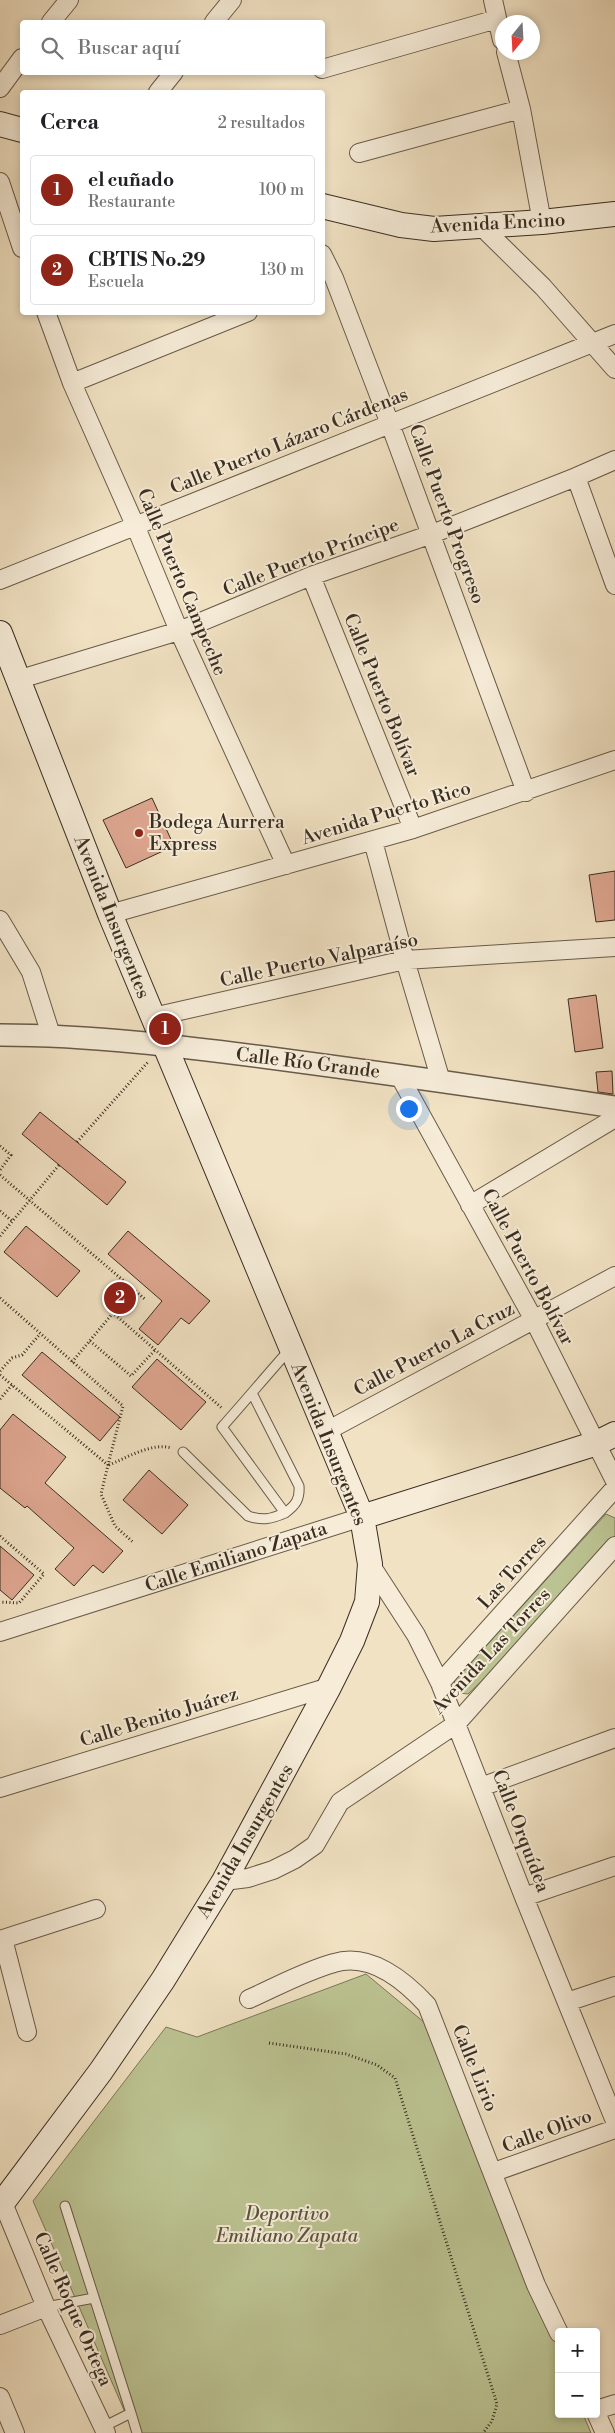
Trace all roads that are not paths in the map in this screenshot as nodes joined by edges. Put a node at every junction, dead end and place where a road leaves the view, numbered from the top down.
1 (69, 0) edge
2 (232, 0) edge
3 (493, 0) edge
4 (496, 15) edge
5 (53, 20) edge
6 (216, 20) edge
7 (495, 20) edge
8 (508, 60) edge
9 (20, 61) edge
10 (325, 68) edge
11 (172, 75) edge
12 (0, 88) edge
13 (160, 90) edge
14 (520, 109) junction
15 (0, 124) edge
16 (20, 129) edge
17 (359, 153) dead end
18 (0, 182) edge
19 (325, 207) edge
20 (615, 214) edge
21 (542, 222) junction
22 (481, 226) junction
23 (20, 242) edge
24 (325, 267) edge
25 (328, 280) edge
26 (47, 315) edge
27 (241, 315) edge
28 (615, 334) edge
29 (593, 343) junction
30 (615, 369) edge
31 (72, 383) junction
32 (390, 424) junction
33 (615, 460) edge
34 (576, 477) junction
35 (136, 525) junction
36 (432, 534) junction
37 (311, 576) junction
38 (0, 580) edge
39 (615, 585) edge
40 (178, 631) junction
41 (0, 633) edge
42 (4, 658) edge
43 (18, 680) junction
44 (615, 760) edge
45 (526, 792) junction
46 (414, 829) junction
47 (373, 841) junction
48 (286, 865) junction
49 (110, 914) junction
50 (0, 920) edge
51 (615, 947) edge
52 (405, 960) junction
53 (153, 1017) junction
54 (0, 1035) edge
55 (51, 1035) junction
56 (163, 1044) junction
57 (399, 1075) junction
58 (441, 1081) junction
59 (615, 1106) edge
60 (615, 1118) edge
61 (470, 1205) junction
62 (615, 1276) edge
63 (534, 1320) junction
64 (290, 1349) junction
65 (252, 1393) junction
66 (325, 1432) junction
67 (606, 1439) edge
68 (182, 1452) road end
69 (615, 1481) edge
70 (615, 1488) edge
71 (285, 1513) junction
72 (362, 1517) junction
73 (615, 1546) edge
74 (370, 1564) junction
75 (0, 1632) edge
76 (440, 1683) junction
77 (329, 1687) junction
78 (456, 1724) junction
79 (615, 1738) edge
80 (481, 1787) junction
81 (0, 1788) edge
82 (615, 1866) edge
83 (224, 1881) junction
84 (524, 1897) junction
85 (96, 1909) dead end
86 (2, 1939) edge
87 (615, 1986) edge
88 (249, 1999) dead end
89 (568, 2002) junction
90 (27, 2032) dead end
91 (615, 2122) edge
92 (615, 2130) edge
93 (494, 2172) junction
94 (1, 2204) edge
95 (65, 2206) dead end
96 (94, 2298) junction
97 (46, 2307) junction
98 (0, 2325) edge
99 (557, 2328) edge
100 (0, 2397) edge
101 (615, 2404) edge
102 (600, 2410) edge
103 (131, 2413) junction
104 (599, 2418) edge
105 (104, 2430) edge
106 (15, 2433) edge
107 (137, 2433) edge
108 (605, 2433) edge

1 - 5 street
2 - 6 street
3 - 4 street
7 - 10 street
8 - 14 street
9 - 12 street
11 - 13 street
14 - 17 street
14 - 21 street
15 - 16 main road
18 - 23 street
19 - 22 main road, Avenida Encino
20 - 21 main road, Avenida Encino
21 - 22 main road, Avenida Encino
22 - 29 street
24 - 25 street, Calle Puerto Progreso
25 - 32 street, Calle Puerto Progreso
26 - 31 street, Calle Puerto Campeche
27 - 31 street
28 - 29 street, Calle Puerto Lázaro Cárdenas
29 - 30 street
29 - 32 street, Calle Puerto Lázaro Cárdenas
31 - 35 street, Calle Puerto Campeche
32 - 35 street, Calle Puerto Lázaro Cárdenas
32 - 36 street, Calle Puerto Progreso
33 - 34 street, Calle Puerto Príncipe
34 - 36 street, Calle Puerto Príncipe
34 - 39 street
35 - 38 street, Calle Puerto Lázaro Cárdenas
35 - 40 street, Calle Puerto Campeche
36 - 37 street, Calle Puerto Príncipe
36 - 45 street, Calle Puerto Progreso
37 - 40 street, Calle Puerto Príncipe
37 - 46 street, Calle Puerto Bolívar
40 - 43 street, Calle Puerto Príncipe
40 - 48 street, Calle Puerto Campeche
41 - 42 main road, Avenida Insurgentes
42 - 43 main road, Avenida Insurgentes
43 - 49 main road, Avenida Insurgentes
44 - 45 street, Avenida Puerto Rico
45 - 46 street, Avenida Puerto Rico
46 - 47 street, Avenida Puerto Rico
47 - 48 street, Avenida Puerto Rico
47 - 52 street
48 - 49 street, Avenida Puerto Rico
49 - 53 main road, Avenida Insurgentes
50 - 55 street
51 - 52 street, Calle Puerto Valparaíso
52 - 53 street, Calle Puerto Valparaíso
52 - 58 street
53 - 56 main road, Avenida Insurgentes
54 - 55 street, Calle Río Grande
55 - 56 street, Calle Río Grande
56 - 57 street, Calle Río Grande
56 - 64 main road, Avenida Insurgentes
57 - 58 street, Calle Río Grande
57 - 61 street, Calle Puerto Bolívar
58 - 59 street, Calle Río Grande
60 - 61 street
61 - 63 street, Calle Puerto Bolívar
62 - 63 street, Calle Puerto La Cruz
63 - 66 street, Calle Puerto La Cruz
63 - 67 street, Calle Puerto Bolívar
64 - 65 lane
64 - 66 main road, Avenida Insurgentes
65 - 71 lane
65 - 71 lane
66 - 72 main road, Avenida Insurgentes
67 - 69 street, Calle Puerto Bolívar
67 - 72 main road, Calle Emiliano Zapata
68 - 71 lane
70 - 76 street, Las Torres
72 - 74 main road, Avenida Insurgentes
72 - 75 street, Calle Emiliano Zapata
73 - 78 street, Avenida Las Torres
74 - 76 street, Calle Orquídea
74 - 77 main road, Avenida Insurgentes
76 - 78 street, Calle Orquídea
77 - 81 street, Calle Benito Juárez
77 - 83 main road, Avenida Insurgentes
78 - 80 street, Calle Orquídea
78 - 83 street, Avenida Las Torres
79 - 80 street
80 - 84 street, Calle Orquídea
82 - 84 street
83 - 94 main road, Avenida Insurgentes
84 - 89 street, Calle Orquídea
85 - 86 street
86 - 90 street
87 - 89 street
88 - 93 street, Calle Lirio
89 - 91 street, Calle Orquídea
92 - 93 street, Calle Olivo
93 - 99 street, Calle Lirio
94 - 97 street, Calle Roque Ortega
95 - 96 lane
96 - 97 lane
96 - 103 lane
97 - 98 street
97 - 105 street, Calle Roque Ortega
100 - 106 street
101 - 102 street
103 - 105 lane
103 - 107 lane
104 - 108 street

